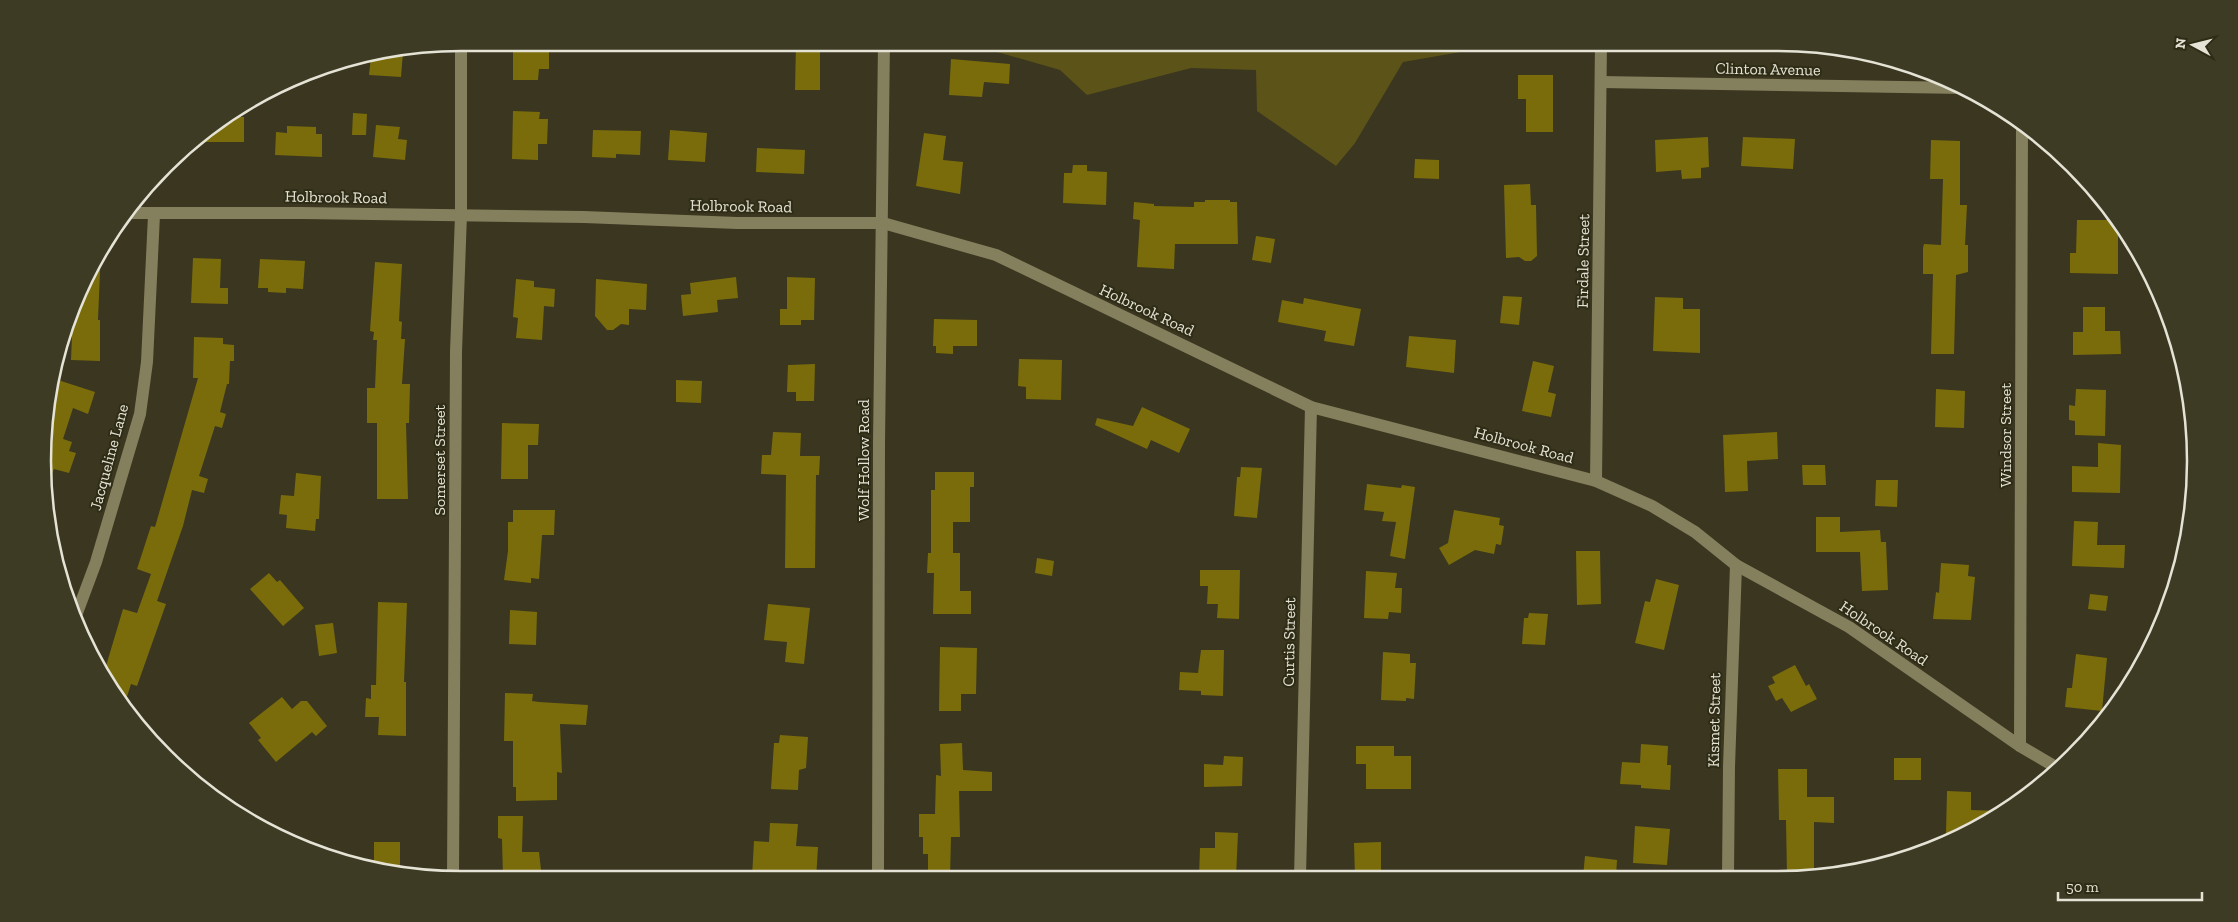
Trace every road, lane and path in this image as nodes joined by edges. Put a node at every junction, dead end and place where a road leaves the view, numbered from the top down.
1 (460, 51) edge
2 (884, 51) edge
3 (1601, 51) edge
4 (1601, 82) junction
5 (1945, 88) edge
6 (2022, 133) edge
7 (134, 214) edge
8 (154, 215) junction
9 (461, 215) junction
10 (883, 222) junction
11 (1310, 407) junction
12 (1596, 481) junction
13 (1736, 565) junction
14 (79, 609) edge
15 (2020, 746) junction
16 (2052, 765) edge
17 (454, 871) edge
18 (878, 871) edge
19 (1300, 871) edge
20 (1728, 871) edge

1 - 9 street, Somerset Street
2 - 10 street, Wolf Hollow Road
3 - 4 street, Firdale Street
4 - 5 street, Clinton Avenue
4 - 12 street, Firdale Street
6 - 15 street, Windsor Street
7 - 8 street, Holbrook Road
8 - 9 street, Holbrook Road
8 - 14 street, Jacqueline Lane
9 - 10 street, Holbrook Road
9 - 17 street, Somerset Street
10 - 11 street, Holbrook Road
10 - 18 street, Wolf Hollow Road
11 - 12 street, Holbrook Road
11 - 19 street, Curtis Street
12 - 13 street, Holbrook Road
13 - 15 street, Holbrook Road
13 - 20 street, Kismet Street
15 - 16 street, Holbrook Road

